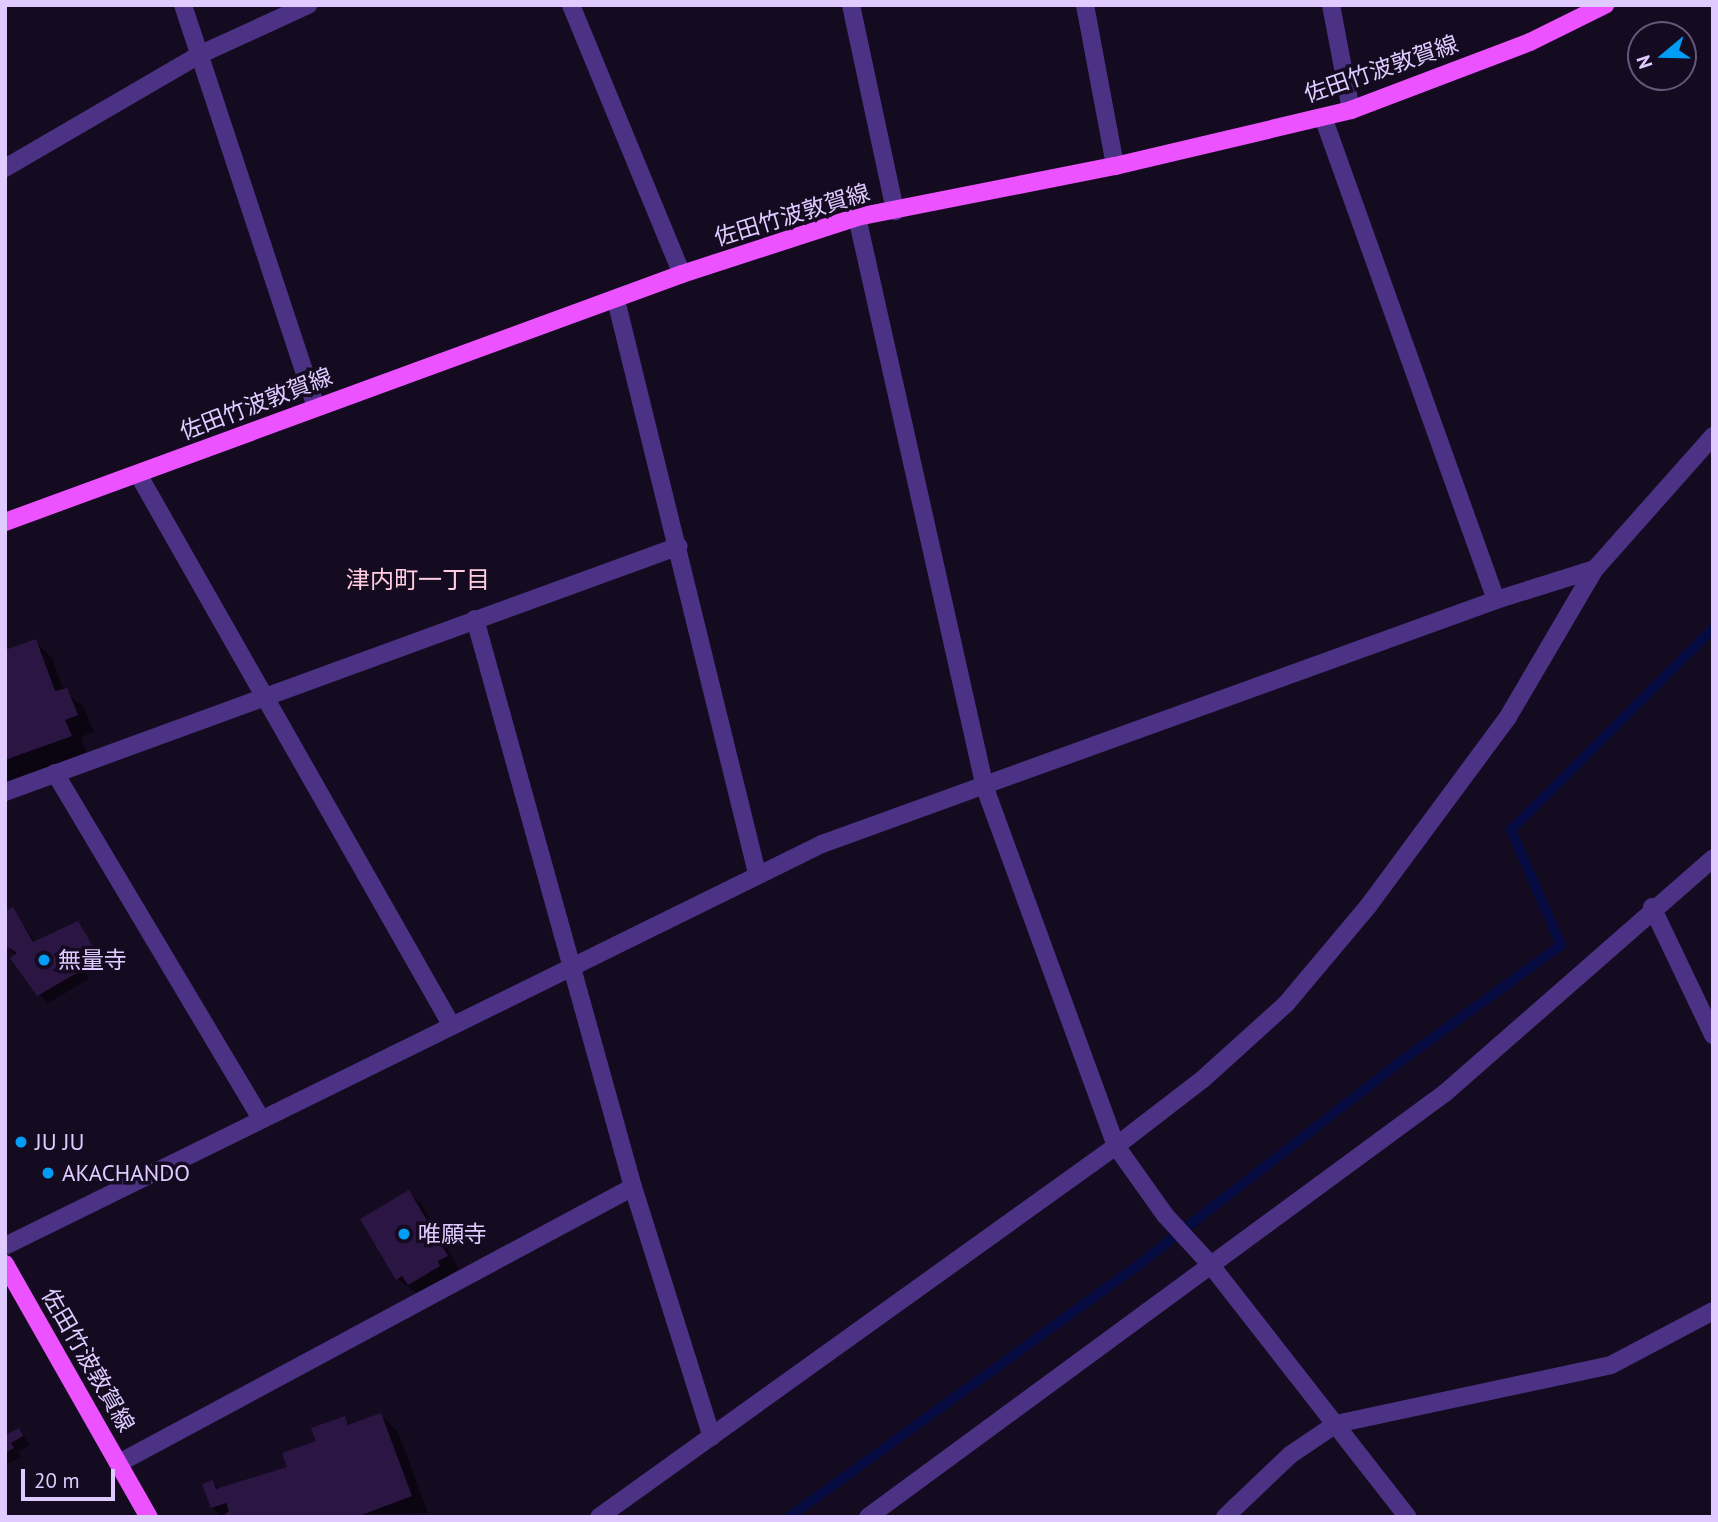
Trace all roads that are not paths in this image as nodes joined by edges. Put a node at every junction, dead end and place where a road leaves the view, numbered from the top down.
1 (183, 5) edge
2 (308, 5) edge
3 (572, 5) edge
4 (851, 5) edge
5 (1085, 5) edge
6 (1331, 5) edge
7 (1605, 5) edge
8 (1580, 12) edge
9 (201, 54) junction
10 (1352, 110) junction
11 (1323, 117) junction
12 (1115, 166) junction
13 (5, 168) edge
14 (895, 211) junction
15 (858, 217) junction
16 (682, 274) junction
17 (616, 300) junction
18 (316, 406) junction
19 (1713, 436) edge
20 (138, 474) junction
21 (5, 522) edge
22 (679, 546) junction
23 (1595, 569) junction
24 (1496, 600) junction
25 (475, 619) junction
26 (266, 695) junction
27 (55, 773) junction
28 (985, 788) junction
29 (5, 792) edge
30 (1713, 858) edge
31 (757, 873) junction
32 (1652, 907) junction
33 (569, 967) junction
34 (452, 1026) junction
35 (1713, 1035) edge
36 (260, 1117) junction
37 (1116, 1146) junction
38 (633, 1187) junction
39 (5, 1246) edge
40 (5, 1264) edge
41 (1210, 1264) junction
42 (1713, 1311) edge
43 (1336, 1424) junction
44 (712, 1437) junction
45 (119, 1463) junction
46 (149, 1517) edge
47 (599, 1517) edge
48 (868, 1517) edge
49 (1224, 1517) edge
50 (1408, 1517) edge

1 - 9 street
2 - 9 street
3 - 16 street
4 - 14 street
5 - 12 street
6 - 10 street
7 - 8 main road, 佐田竹波敦賀線
8 - 10 main road, 佐田竹波敦賀線
9 - 13 street
9 - 18 street
10 - 11 main road, 佐田竹波敦賀線
11 - 12 main road, 佐田竹波敦賀線
11 - 24 street
12 - 14 main road, 佐田竹波敦賀線
14 - 15 main road, 佐田竹波敦賀線
15 - 16 main road, 佐田竹波敦賀線
15 - 28 street
16 - 17 main road, 佐田竹波敦賀線
17 - 18 main road, 佐田竹波敦賀線
17 - 22 street
18 - 20 main road, 佐田竹波敦賀線
19 - 23 street
20 - 21 main road, 佐田竹波敦賀線
20 - 26 street
22 - 25 street
22 - 31 street
23 - 24 street
23 - 37 street
24 - 28 street
25 - 26 street
25 - 33 street
26 - 27 street
26 - 34 street
27 - 29 street
27 - 36 street
28 - 31 street
28 - 37 street
30 - 32 street
31 - 33 street
32 - 35 street
32 - 41 street
33 - 34 street
33 - 38 street
34 - 36 street
36 - 39 street
37 - 41 street
37 - 44 street
38 - 44 street
38 - 45 street
40 - 45 main road, 佐田竹波敦賀線
41 - 43 street
41 - 48 street
42 - 43 street
43 - 49 street
43 - 50 street
44 - 47 street
45 - 46 main road, 佐田竹波敦賀線

